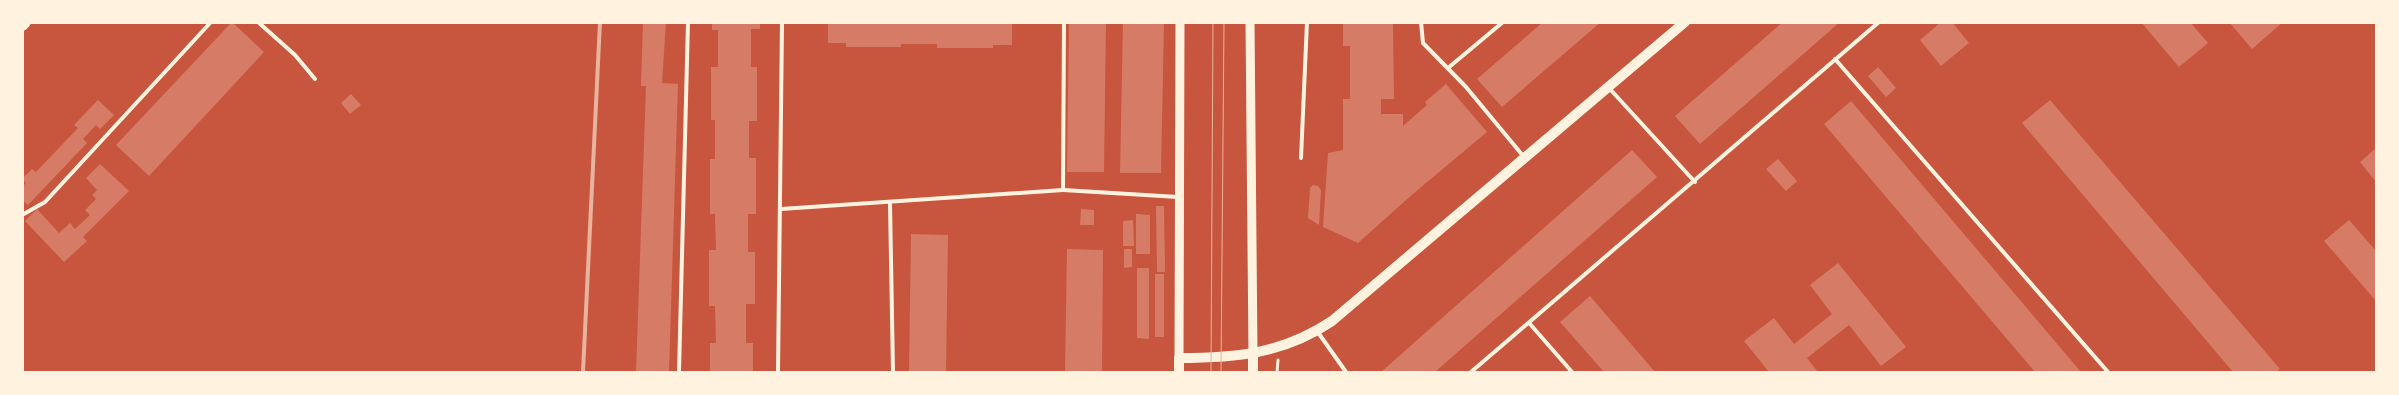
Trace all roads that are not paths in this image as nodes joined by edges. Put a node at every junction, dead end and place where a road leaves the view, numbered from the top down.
1 (211, 22) edge
2 (258, 22) edge
3 (688, 22) edge
4 (782, 22) edge
5 (1064, 22) edge
6 (1180, 22) edge
7 (1250, 22) edge
8 (1307, 22) edge
9 (1421, 22) edge
10 (1503, 22) edge
11 (1684, 22) edge
12 (1879, 22) edge
13 (1835, 59) junction
14 (1448, 68) junction
15 (315, 80) dead end
16 (1609, 88) junction
17 (1301, 158) dead end
18 (1525, 158) junction
19 (1695, 182) junction
20 (1063, 190) junction
21 (1178, 197) junction
22 (890, 204) junction
23 (781, 210) junction
24 (22, 216) edge
25 (1530, 324) junction
26 (1317, 331) junction
27 (1253, 354) junction
28 (1179, 358) junction
29 (679, 372) edge
30 (778, 372) edge
31 (893, 372) edge
32 (1179, 372) edge
33 (1252, 372) edge
34 (1346, 372) edge
35 (1471, 372) edge
36 (1572, 372) edge
37 (2108, 372) edge

1 - 24 lane
2 - 15 lane
3 - 29 lane
4 - 23 lane
5 - 20 lane
6 - 21 street
7 - 27 street
8 - 17 lane
9 - 14 lane
10 - 14 lane
11 - 16 main road
12 - 13 lane
13 - 19 lane
13 - 37 lane
14 - 18 lane
16 - 18 main road
16 - 19 lane
18 - 26 main road
19 - 25 lane
20 - 21 lane
20 - 22 lane
21 - 28 street
22 - 23 lane
22 - 31 lane
23 - 30 lane
25 - 35 lane
25 - 36 lane
26 - 27 main road
26 - 34 lane
27 - 28 main road
27 - 33 main road
28 - 32 main road

